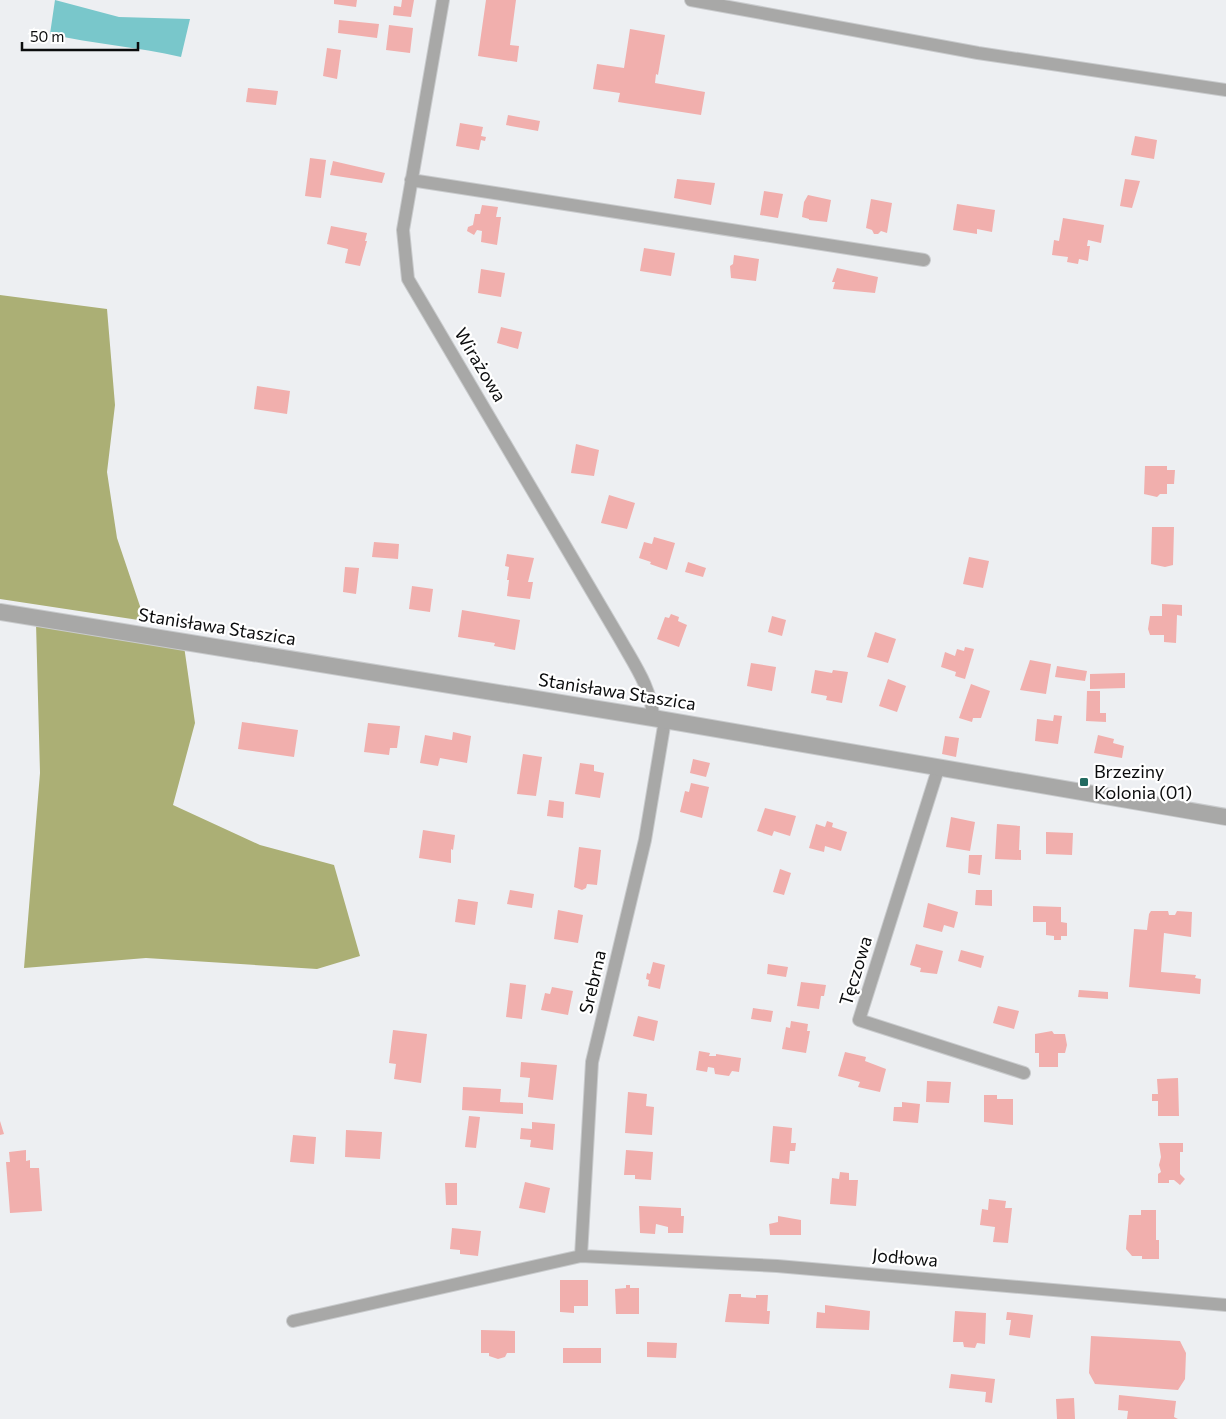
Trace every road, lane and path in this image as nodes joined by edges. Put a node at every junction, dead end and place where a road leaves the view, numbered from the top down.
1 (443, 0) edge
2 (692, 0) edge
3 (1226, 90) edge
4 (411, 180) junction
5 (924, 260) dead end
6 (0, 612) edge
7 (659, 719) junction
8 (939, 766) junction
9 (1226, 817) edge
10 (1024, 1072) dead end
11 (581, 1256) junction
12 (1226, 1305) edge
13 (293, 1321) dead end

1 - 4 street, Wirażowa
2 - 3 street
4 - 5 street
4 - 7 street, Wirażowa
6 - 7 street, Stanisława Staszica
7 - 8 street, Stanisława Staszica
7 - 11 street, Srebrna
8 - 9 street, Stanisława Staszica
8 - 10 street, Tęczowa
11 - 12 street, Jodłowa
11 - 13 street, Jodłowa

